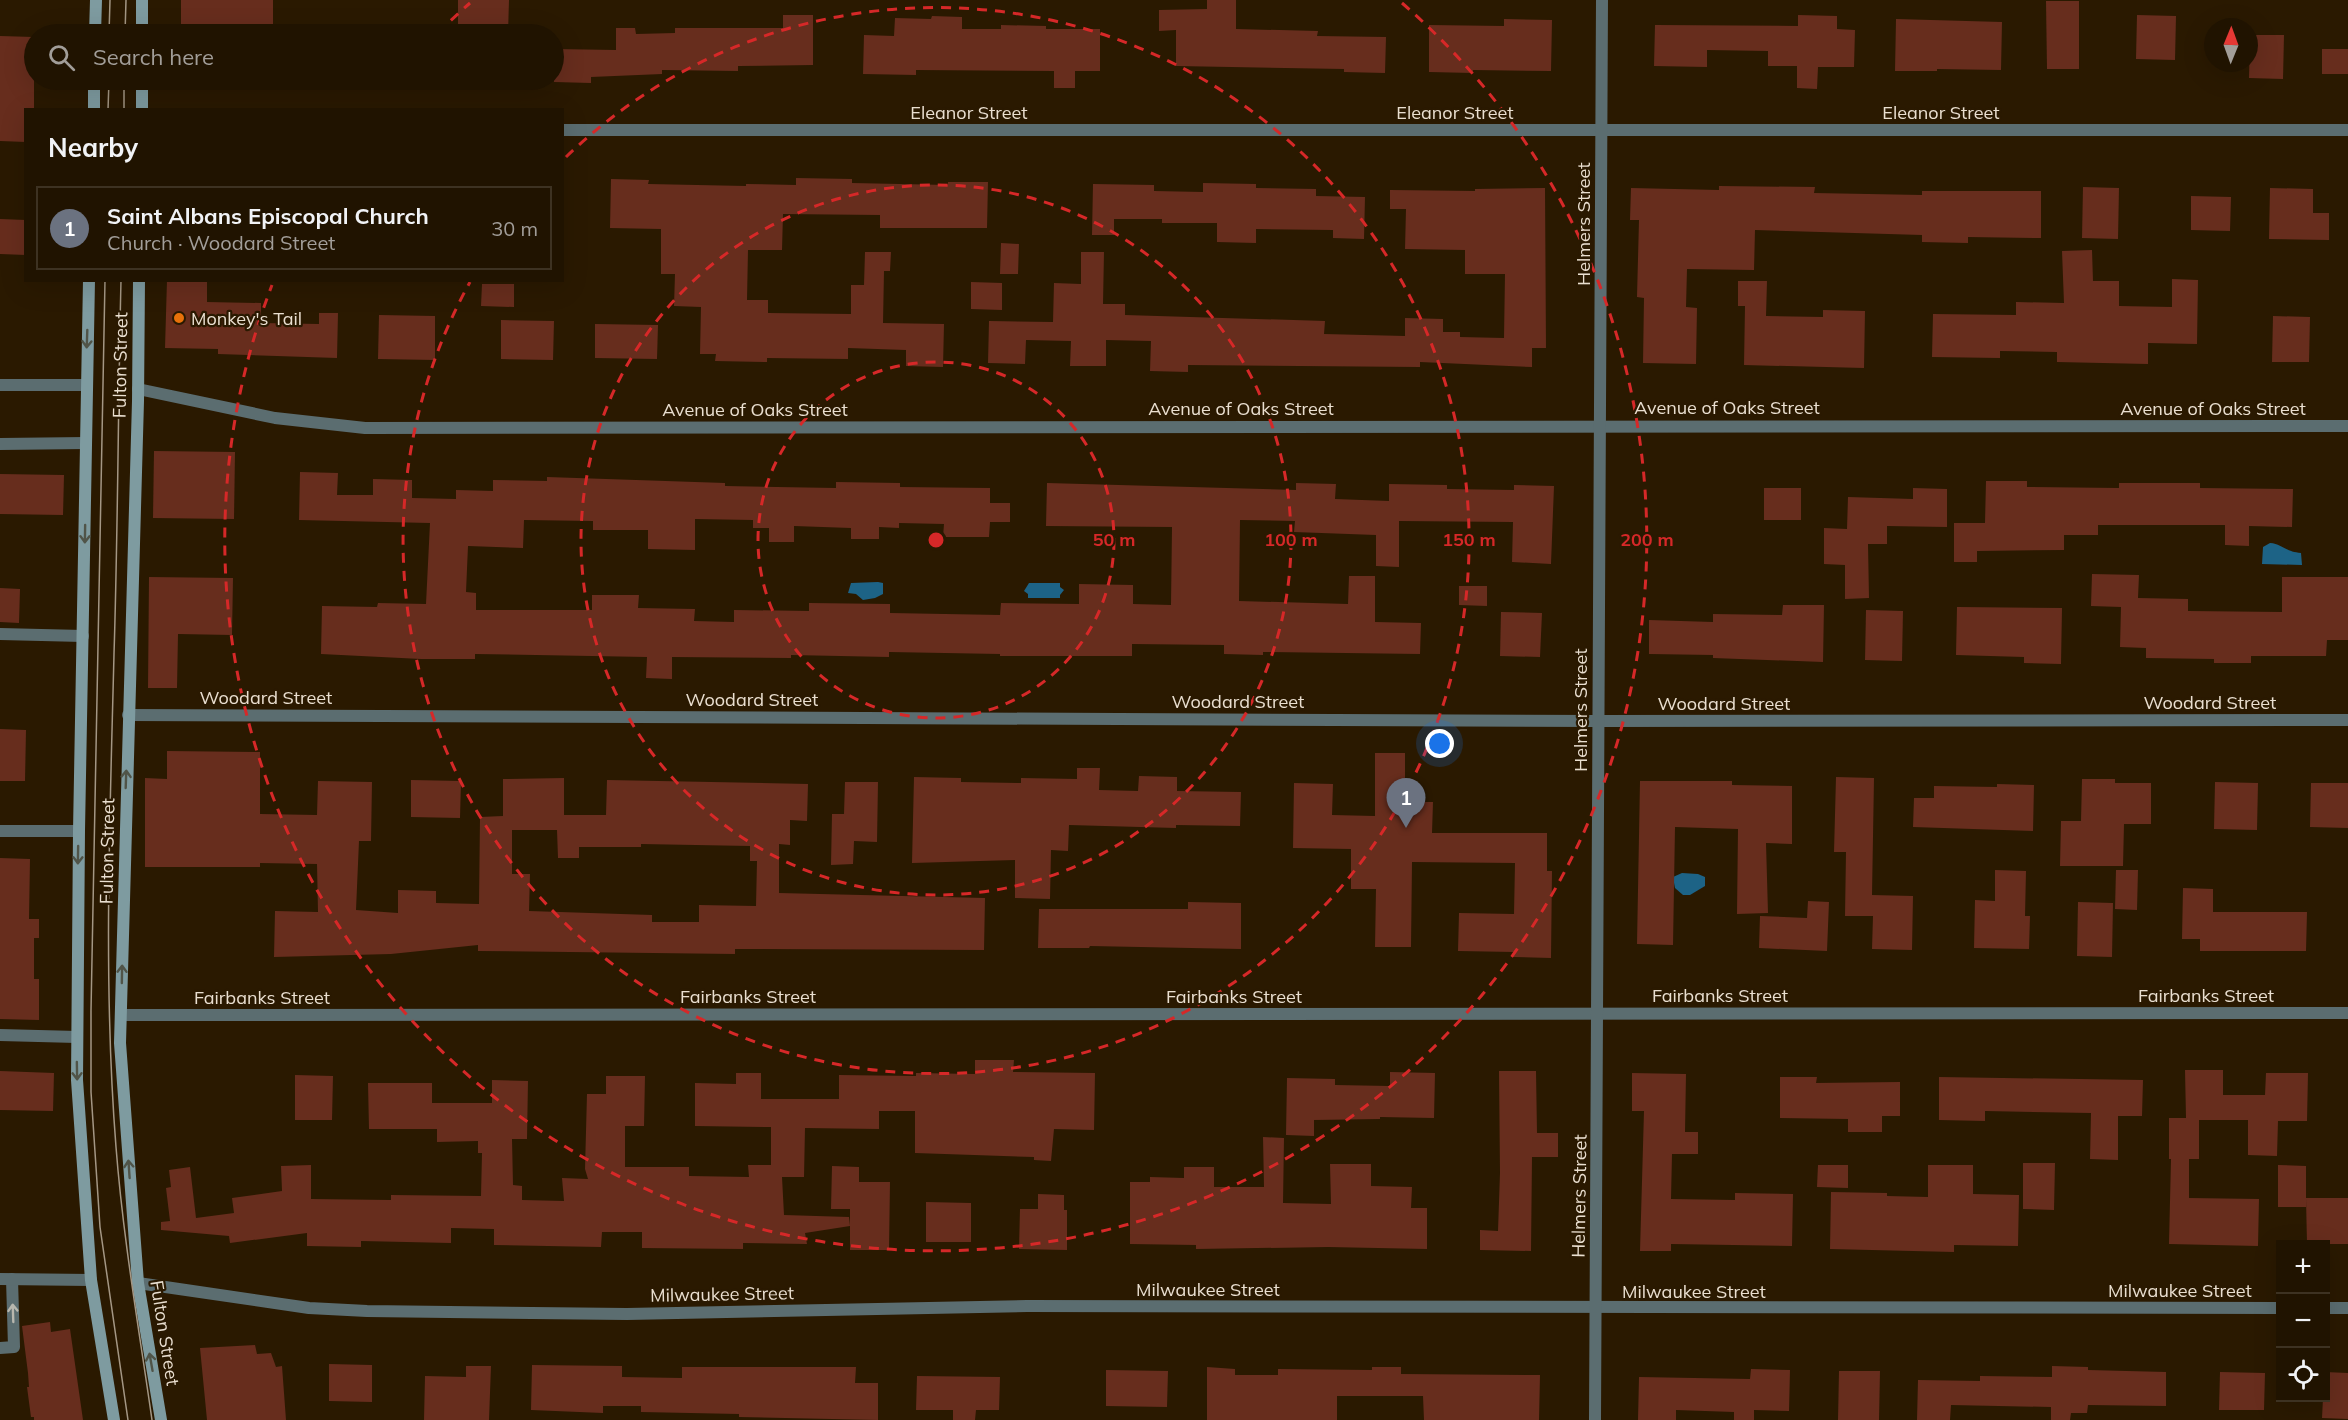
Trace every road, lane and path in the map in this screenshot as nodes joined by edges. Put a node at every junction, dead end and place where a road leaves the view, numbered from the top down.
1 (96, 0) edge
2 (142, 0) edge
3 (1602, 0) edge
4 (95, 24) edge
5 (142, 24) edge
6 (94, 90) edge
7 (142, 90) edge
8 (94, 108) edge
9 (142, 108) edge
10 (564, 130) edge
11 (1601, 130) junction
12 (2348, 130) edge
13 (89, 282) edge
14 (139, 282) edge
15 (0, 385) edge
16 (86, 386) junction
17 (138, 389) junction
18 (1600, 425) junction
19 (2348, 426) edge
20 (86, 443) junction
21 (0, 444) edge
22 (0, 634) edge
23 (83, 636) junction
24 (128, 715) junction
25 (2348, 720) edge
26 (1598, 721) junction
27 (0, 831) edge
28 (79, 831) junction
29 (1598, 1013) junction
30 (2348, 1013) edge
31 (121, 1015) junction
32 (0, 1035) edge
33 (77, 1037) junction
34 (6, 1279) edge
35 (91, 1280) junction
36 (138, 1283) junction
37 (2276, 1308) edge
38 (2330, 1308) edge
39 (2348, 1308) edge
40 (1596, 1309) junction
41 (0, 1348) edge
42 (114, 1420) edge
43 (161, 1420) edge
44 (1595, 1420) edge

1 - 4 main road
2 - 5 main road
3 - 11 street, Helmers Street
6 - 8 main road
7 - 9 main road
10 - 11 street, Eleanor Street
11 - 12 street, Eleanor Street
11 - 18 street, Helmers Street
13 -> 16 main road, Fulton Street
14 - 17 main road, Fulton Street
15 - 16 street
16 - 20 main road, Fulton Street
17 - 18 street, Avenue of Oaks Street
17 - 24 main road, Fulton Street
18 - 19 street, Avenue of Oaks Street
18 - 26 street, Helmers Street
20 - 21 street
20 -> 23 main road, Fulton Street
22 - 23 street
23 - 28 main road, Fulton Street
24 - 26 street, Woodard Street
31 -> 24 main road, Fulton Street
25 - 26 street, Woodard Street
26 - 29 street, Helmers Street
27 - 28 street
28 -> 33 main road, Fulton Street
29 - 30 street, Fairbanks Street
29 - 31 street, Fairbanks Street
29 - 40 street, Helmers Street
36 -> 31 main road, Fulton Street
32 - 33 street
33 -> 35 main road, Fulton Street
34 - 35 street
41 -> 34 street
35 - 42 main road, Fulton Street
36 - 40 street, Milwaukee Street
43 -> 36 main road, Fulton Street
37 - 40 street, Milwaukee Street
38 - 39 street
40 - 44 street, Helmers Street

